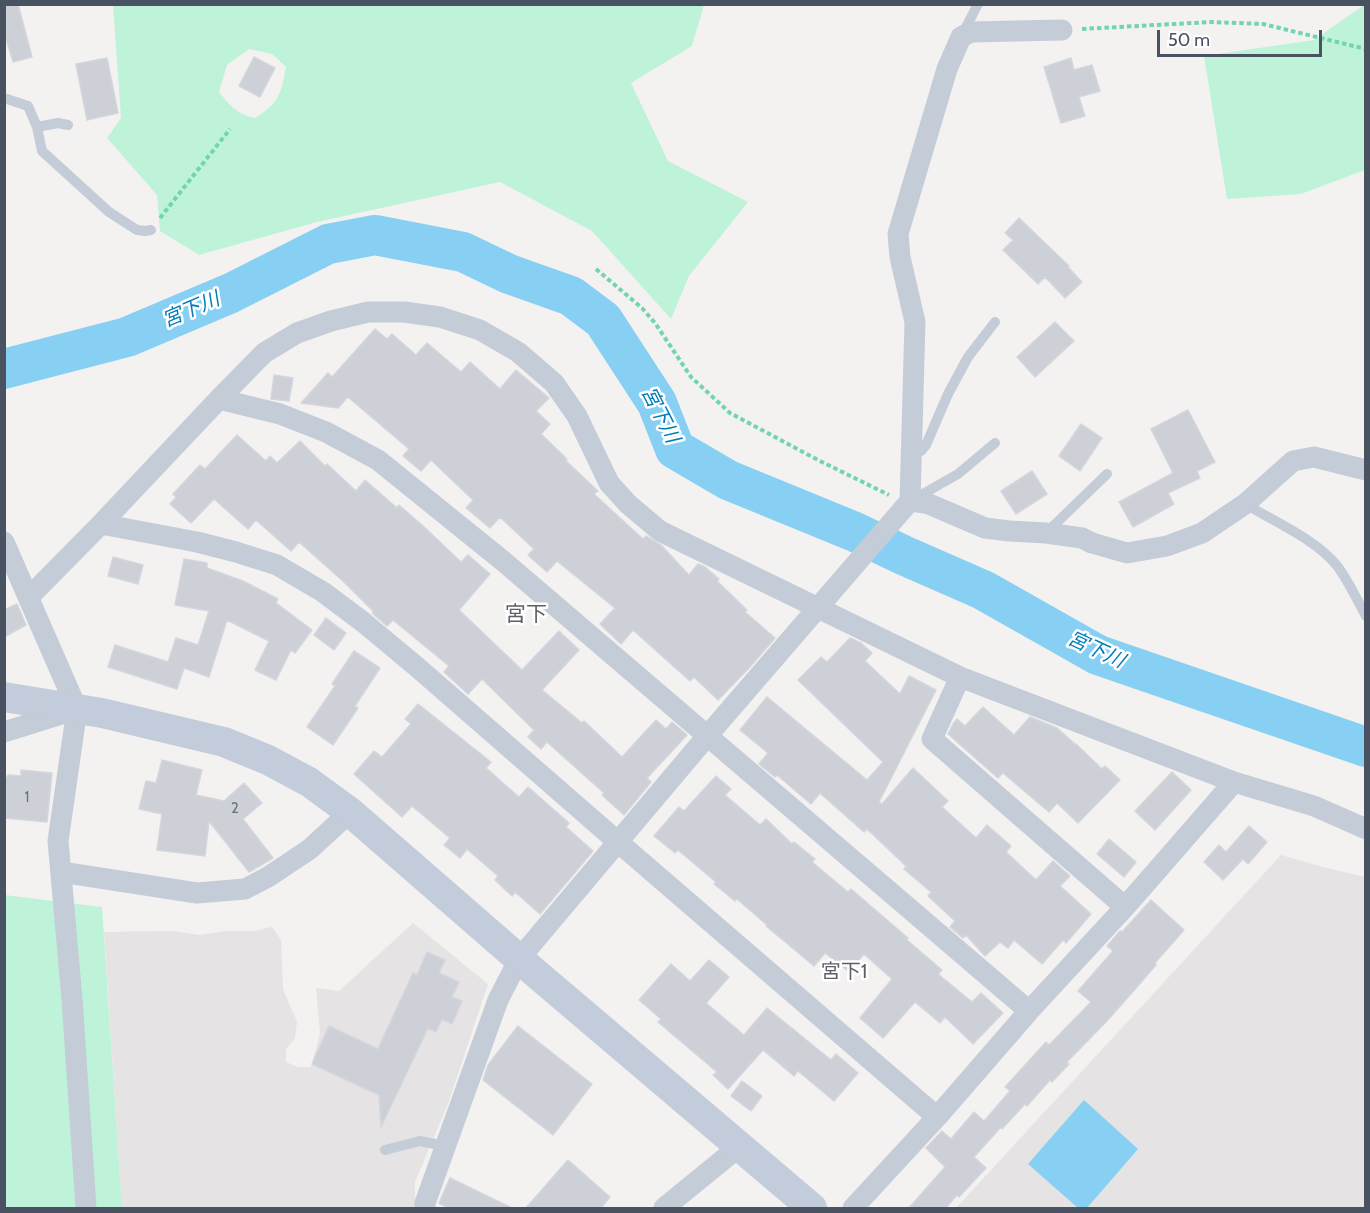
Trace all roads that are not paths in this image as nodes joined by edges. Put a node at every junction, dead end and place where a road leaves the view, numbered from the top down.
1 (978, 4) edge
2 (1062, 30) road end
3 (961, 37) junction
4 (4, 98) edge
5 (68, 125) dead end
6 (37, 127) junction
7 (151, 230) road end
8 (995, 322) dead end
9 (219, 399) junction
10 (995, 443) dead end
11 (912, 456) junction
12 (1365, 470) edge
13 (1107, 474) dead end
14 (1245, 504) junction
15 (904, 508) junction
16 (101, 524) junction
17 (1046, 533) junction
18 (4, 542) edge
19 (29, 597) junction
20 (819, 608) junction
21 (1365, 616) edge
22 (960, 677) junction
23 (4, 697) edge
24 (77, 708) junction
25 (4, 732) edge
26 (708, 735) junction
27 (1234, 782) junction
28 (350, 812) junction
29 (1365, 829) edge
30 (618, 842) junction
31 (62, 872) junction
32 (1125, 907) junction
33 (519, 959) junction
34 (1029, 1011) junction
35 (937, 1117) junction
36 (445, 1146) junction
37 (740, 1146) junction
38 (385, 1150) dead end
39 (86, 1209) edge
40 (425, 1209) edge
41 (664, 1209) edge
42 (813, 1209) edge
43 (853, 1209) edge

1 - 3 lane
2 - 3 street
3 - 11 street
4 - 6 lane
5 - 6 lane
6 - 7 lane
8 - 11 lane
9 - 16 street
9 - 20 street
9 - 26 street
10 - 15 lane
11 - 15 street
12 - 14 street
13 - 17 lane
14 - 17 street
14 - 21 lane
15 - 17 street
15 - 20 street
16 - 19 street
16 - 30 street
18 - 19 street
19 - 24 street
20 - 22 street
20 - 26 street
22 - 27 street
22 - 32 street
23 - 24 street
24 - 25 street
24 - 28 street
24 - 31 street
26 - 30 street
26 - 34 street
27 - 29 street
27 - 32 street
28 - 31 street
28 - 33 street
30 - 33 street
30 - 35 street
31 - 39 street
32 - 34 street
33 - 36 street
33 - 37 street
34 - 35 street
35 - 43 street
36 - 38 lane
36 - 40 street
37 - 41 street
37 - 42 street

